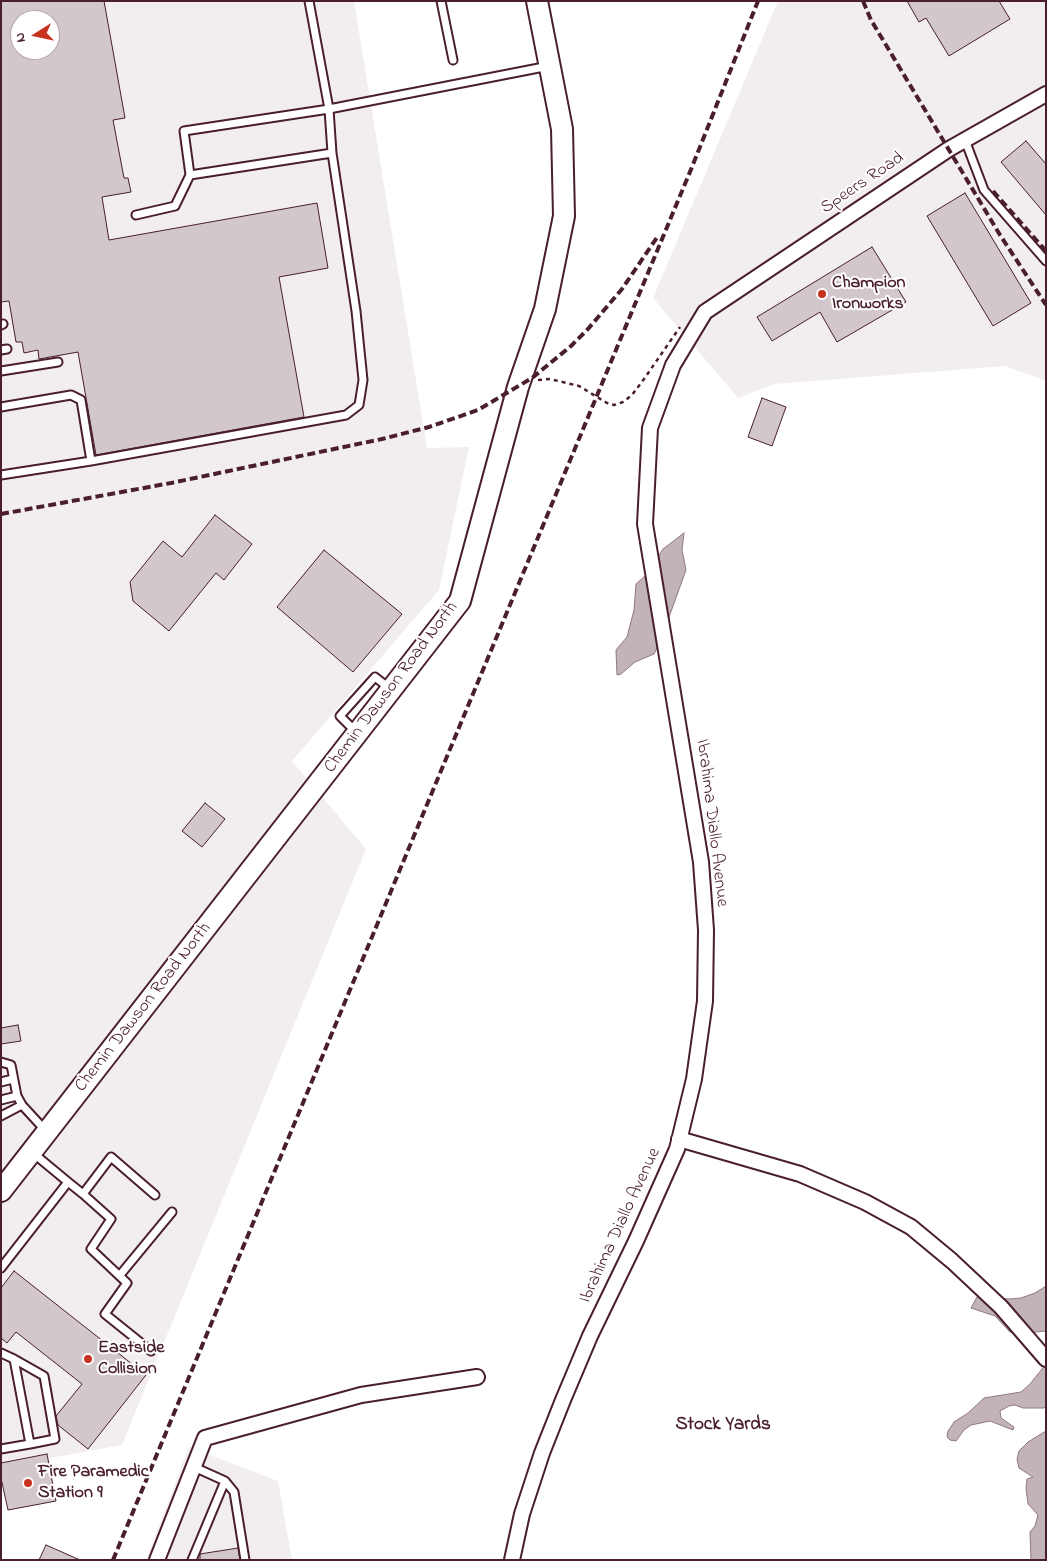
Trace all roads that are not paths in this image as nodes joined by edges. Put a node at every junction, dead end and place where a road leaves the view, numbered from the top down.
1 (309, 1) edge
2 (441, 1) edge
3 (537, 1) edge
4 (453, 60) dead end
5 (549, 66) junction
6 (1046, 94) edge
7 (329, 109) junction
8 (965, 140) junction
9 (332, 153) junction
10 (190, 175) junction
11 (136, 215) dead end
12 (1046, 261) edge
13 (705, 312) joint
14 (58, 362) dead end
15 (1, 371) edge
16 (1, 407) edge
17 (91, 461) junction
18 (1, 475) edge
19 (1, 1062) edge
20 (10, 1065) junction
21 (1, 1067) edge
22 (13, 1079) junction
23 (1, 1082) edge
24 (17, 1096) junction
25 (1, 1100) edge
26 (22, 1105) junction
27 (1, 1116) edge
28 (47, 1132) junction
29 (679, 1139) junction
30 (32, 1152) junction
31 (68, 1182) junction
32 (1, 1191) edge
33 (83, 1194) junction
34 (155, 1195) dead end
35 (172, 1212) dead end
36 (1, 1268) edge
37 (120, 1275) junction
38 (151, 1351) dead end
39 (1, 1353) edge
40 (14, 1359) junction
41 (1046, 1359) edge
42 (477, 1377) dead end
43 (30, 1444) junction
44 (1, 1449) edge
45 (194, 1467) junction
46 (225, 1482) junction
47 (157, 1560) edge
48 (192, 1560) edge
49 (245, 1560) edge
50 (512, 1560) edge

1 - 7 lane
2 - 4 lane
3 - 5 street, Chemin Dawson Road North
5 - 7 lane
5 - 28 street, Chemin Dawson Road North
6 - 8 street, Speers Road
7 - 9 lane
7 - 10 lane
8 - 12 lane
8 - 13 street, Speers Road
9 - 10 lane
9 - 17 lane
10 - 11 lane
13 - 29 street, Ibrahima Diallo Avenue
14 - 15 lane
16 - 17 lane
17 - 18 lane
19 - 20 lane
20 - 21 lane
20 - 22 lane
22 - 23 lane
22 - 24 lane
24 - 25 lane
24 - 26 lane
26 - 27 lane
26 - 28 lane
28 - 30 street, Chemin Dawson Road North
29 - 41 street
29 - 50 street, Ibrahima Diallo Avenue
30 - 31 lane
30 - 32 street, Chemin Dawson Road North
31 - 33 lane
31 - 36 lane
33 - 34 lane
33 - 37 lane
35 - 37 lane
37 - 38 lane
39 - 40 lane
40 - 43 lane
40 - 43 lane
42 - 45 street
43 - 44 lane
45 - 46 lane
45 - 47 street
46 - 48 lane
46 - 49 lane

